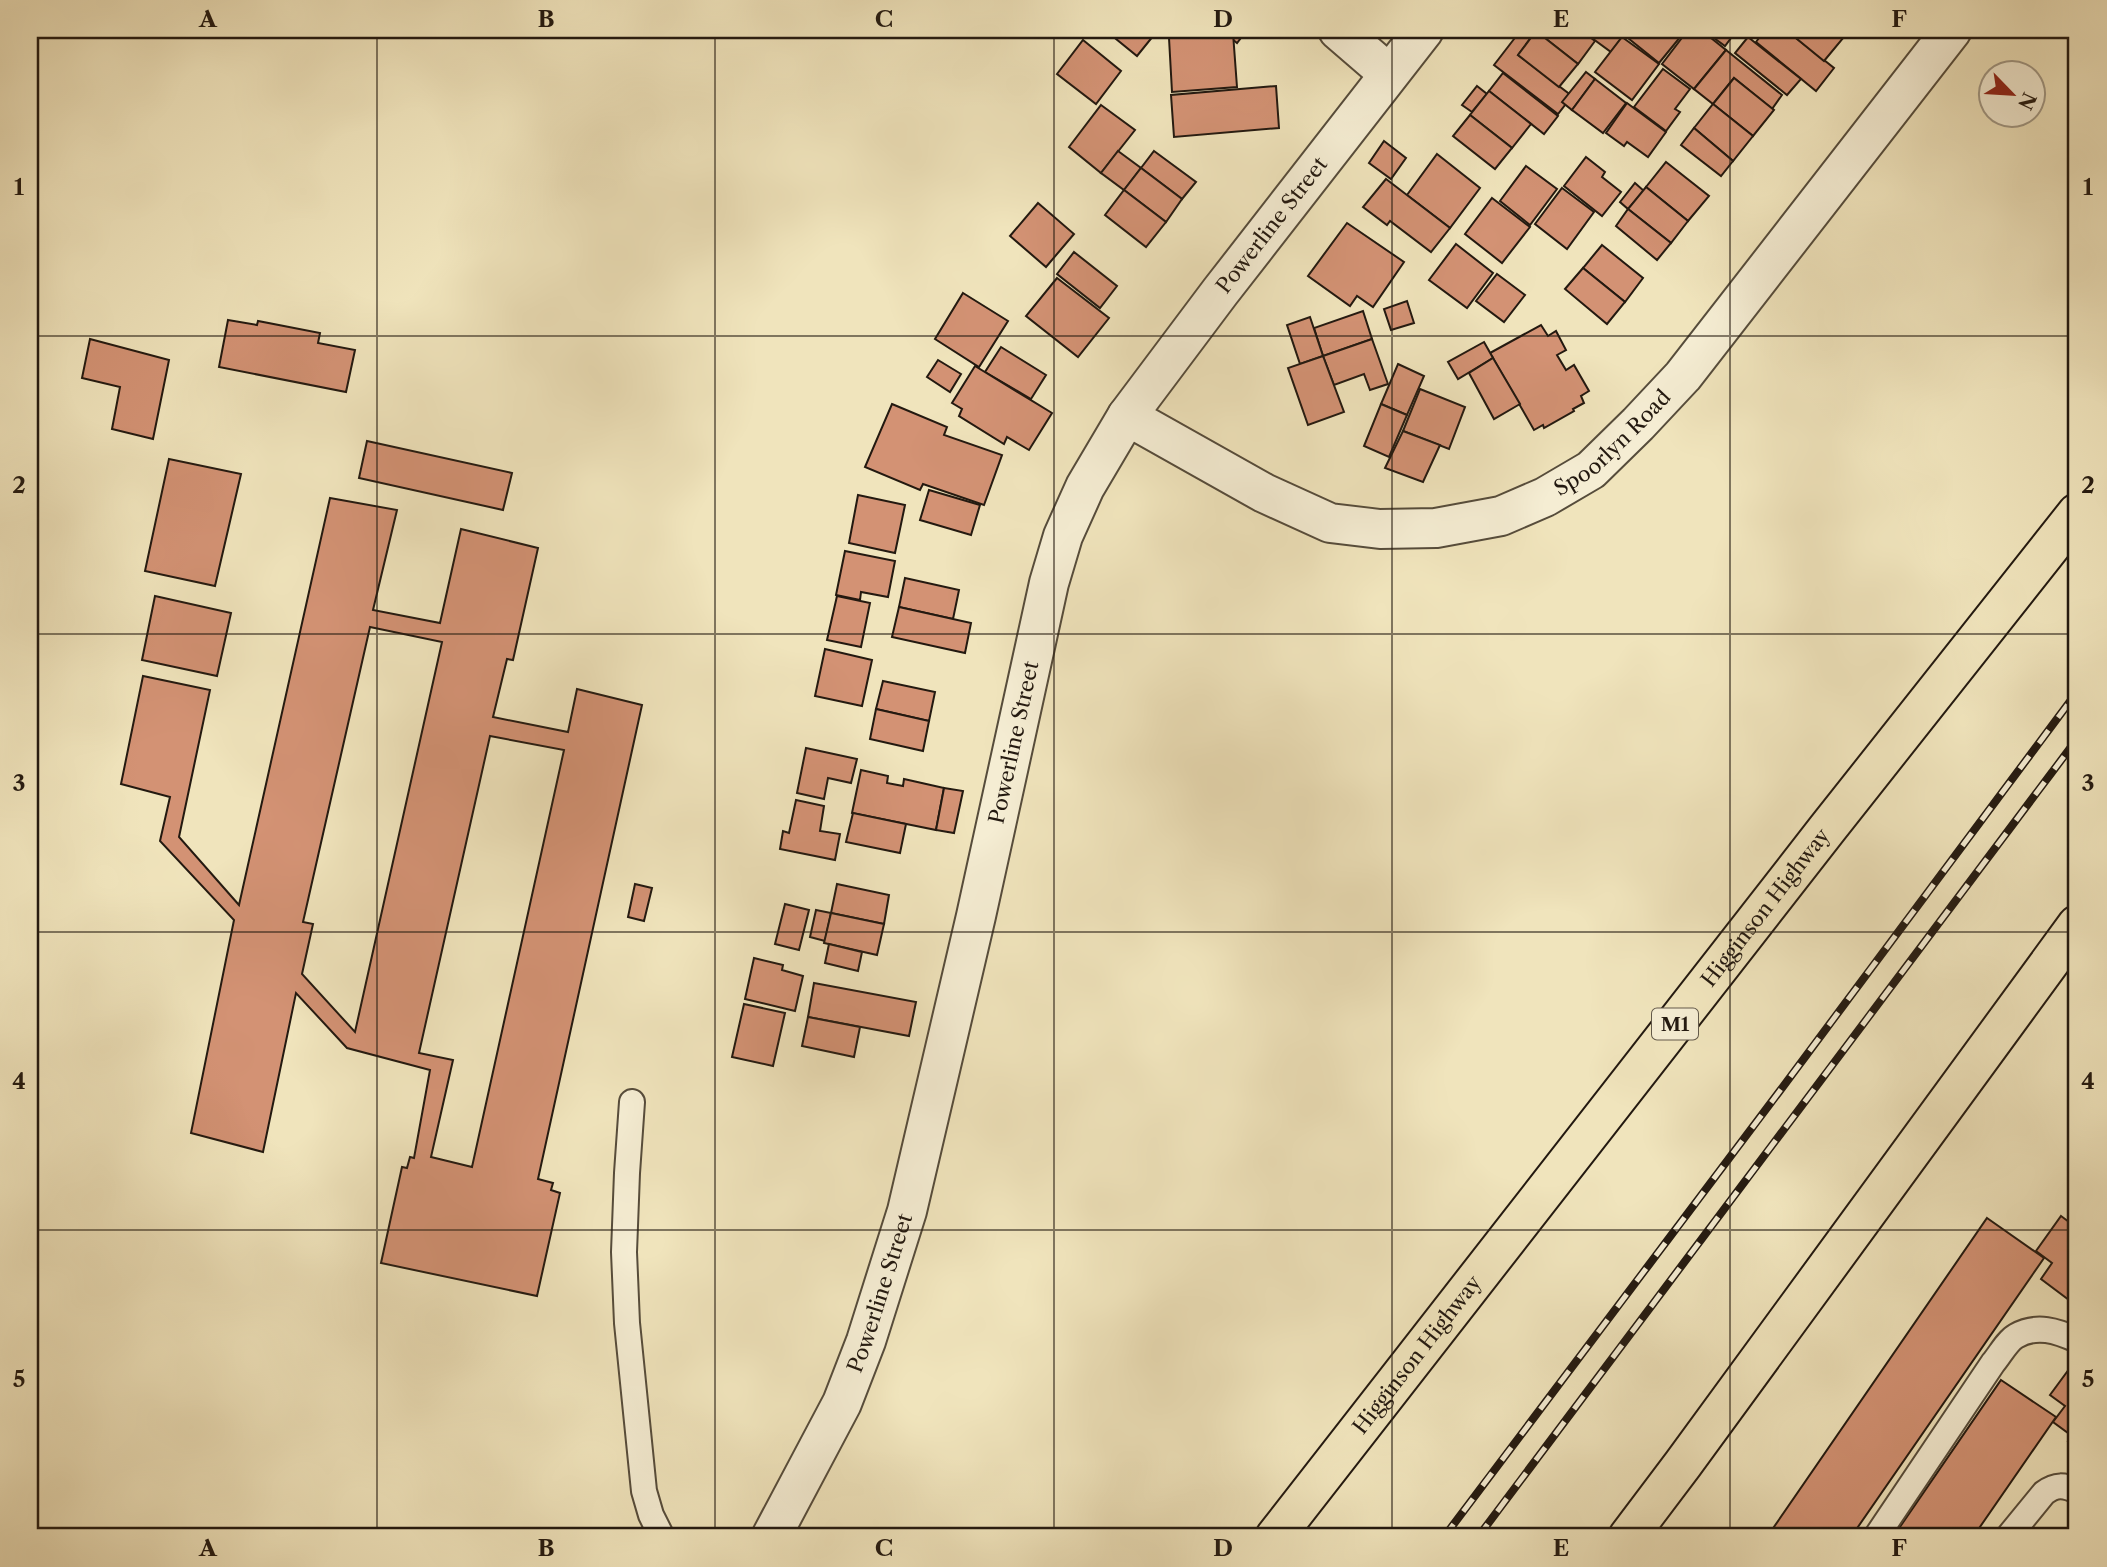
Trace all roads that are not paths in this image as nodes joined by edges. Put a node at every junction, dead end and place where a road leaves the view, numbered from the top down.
1 (1338, 30) edge
2 (1424, 30) edge
3 (1952, 30) edge
4 (1389, 74) junction
5 (1127, 416) junction
6 (2077, 513) edge
7 (2077, 925) edge
8 (632, 1102) dead end
9 (2077, 1340) edge
10 (2077, 1491) edge
11 (662, 1537) edge
12 (771, 1537) edge
13 (1275, 1537) edge
14 (1628, 1537) edge
15 (1876, 1537) edge
16 (2008, 1537) edge

1 - 4 street
2 - 4 street, Powerline Street
3 - 5 street, Spoorlyn Road
4 - 5 street, Powerline Street
5 - 12 street, Powerline Street
6 - 13 highway, Higginson Highway / M1
7 - 14 highway
8 - 11 lane
9 - 15 lane
10 - 16 lane

